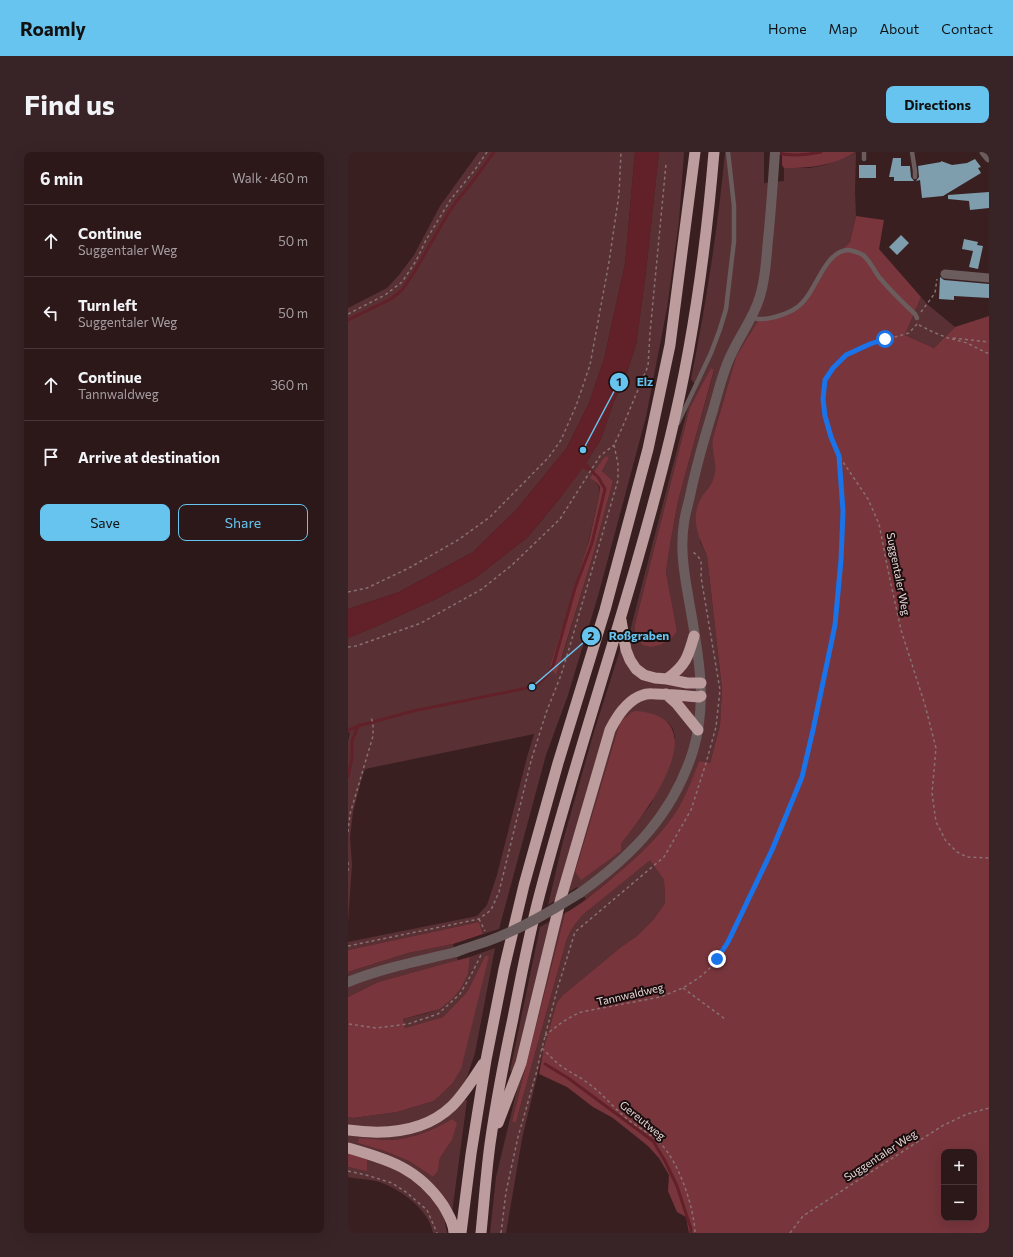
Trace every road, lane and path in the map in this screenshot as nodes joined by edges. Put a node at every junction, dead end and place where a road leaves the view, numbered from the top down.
1 (487, 152) edge
2 (621, 152) edge
3 (694, 152) edge
4 (714, 152) edge
5 (728, 152) edge
6 (776, 152) edge
7 (864, 152) edge
8 (912, 152) edge
9 (864, 160) dead end
10 (666, 164) dead end
11 (915, 177) dead end
12 (945, 274) joint
13 (989, 278) edge
14 (348, 314) edge
15 (917, 318) joint
16 (757, 319) dead end
17 (948, 338) junction
18 (989, 342) edge
19 (989, 354) edge
20 (670, 439) junction
21 (614, 444) junction
22 (839, 456) junction
23 (692, 551) dead end
24 (348, 592) edge
25 (621, 618) junction
26 (694, 636) junction
27 (348, 647) edge
28 (667, 678) junction
29 (701, 683) junction
30 (666, 694) junction
31 (702, 696) junction
32 (371, 717) dead end
33 (698, 730) junction
34 (348, 832) edge
35 (989, 858) edge
36 (348, 862) edge
37 (348, 872) edge
38 (479, 919) junction
39 (484, 937) dead end
40 (348, 946) edge
41 (482, 949) dead end
42 (348, 982) edge
43 (683, 988) junction
44 (725, 1019) dead end
45 (349, 1024) edge
46 (544, 1037) junction
47 (542, 1048) junction
48 (486, 1060) junction
49 (989, 1108) edge
50 (348, 1130) edge
51 (490, 1144) junction
52 (348, 1148) edge
53 (348, 1171) edge
54 (437, 1233) edge
55 (454, 1233) edge
56 (461, 1233) edge
57 (481, 1233) edge
58 (501, 1233) edge
59 (695, 1233) edge
60 (790, 1233) edge

1 - 14 path
2 - 24 path
3 - 48 highway
4 - 20 highway
5 - 20 lane
6 - 26 street
7 - 9 lane
8 - 11 lane
10 - 21 path
12 - 13 street
12 - 15 path
15 - 16 lane
17 - 18 path
17 - 19 path
17 - 22 path, Suggentaler Weg
20 - 25 highway
21 - 27 path
21 - 38 path
22 - 35 path, Suggentaler Weg
22 - 43 path, Tannwaldweg
23 - 46 path
25 - 28 highway
25 - 51 highway
26 - 28 highway
26 - 29 street
28 - 29 highway
29 - 31 street
30 - 31 highway
30 - 33 highway
30 - 51 highway
31 - 33 street
32 - 34 path
33 - 42 street, bridge
36 - 37 path
38 - 39 path
38 - 40 path
41 - 45 path
43 - 44 path
43 - 46 path, Tannwaldweg
46 - 47 path
47 - 58 path
47 - 59 path, Gereutweg
48 - 50 highway
48 - 56 highway
49 - 60 path, Suggentaler Weg
51 - 57 highway
52 - 55 highway
53 - 54 path

